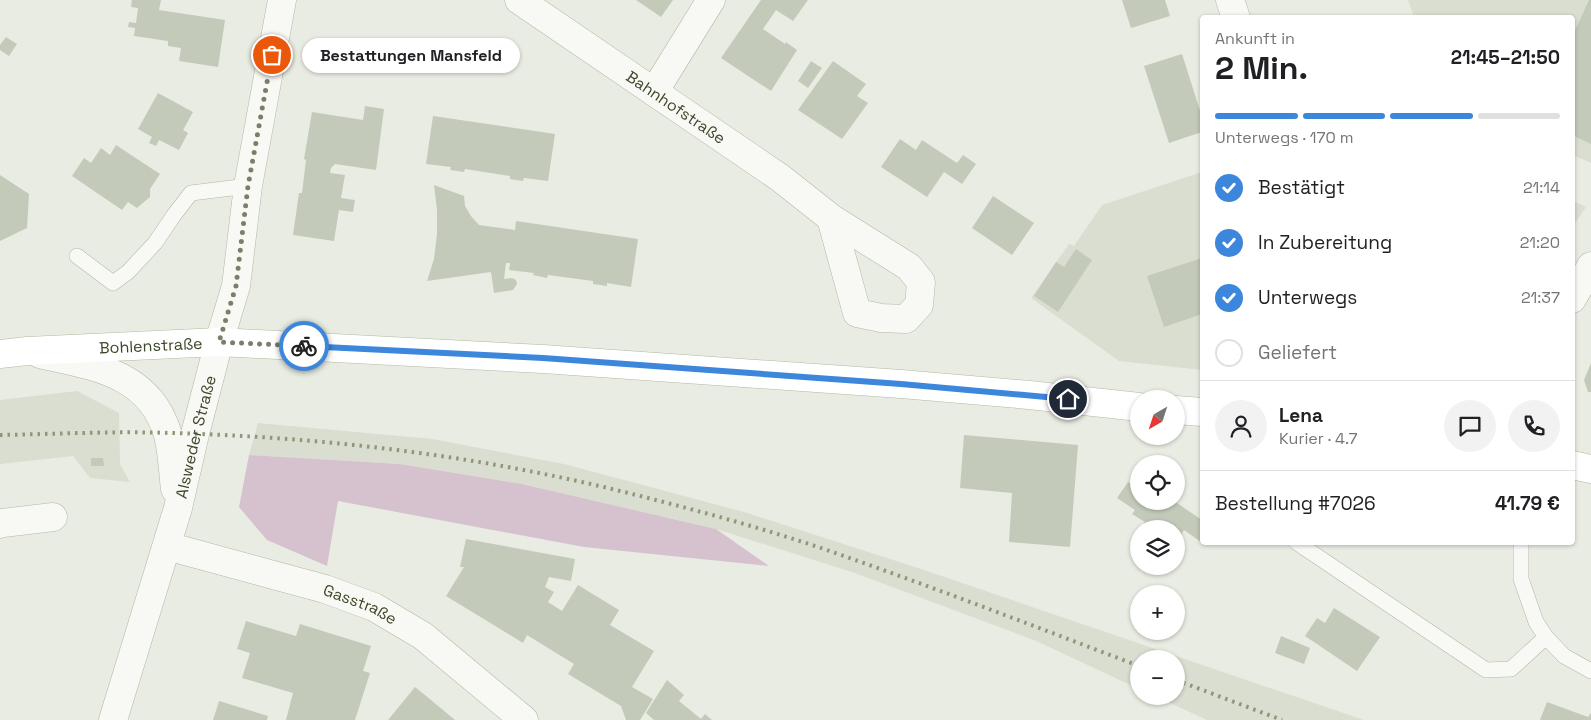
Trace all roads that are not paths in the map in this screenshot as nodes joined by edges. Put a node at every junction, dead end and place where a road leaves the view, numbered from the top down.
1 (282, 0) edge
2 (519, 0) edge
3 (711, 0) edge
4 (1230, 0) edge
5 (1235, 15) edge
6 (654, 92) junction
7 (248, 186) junction
8 (831, 218) dead end
9 (77, 256) dead end
10 (1591, 266) edge
11 (1575, 294) edge
12 (219, 342) junction
13 (27, 350) junction
14 (0, 354) edge
15 (1130, 406) edge
16 (1185, 411) edge
17 (1200, 412) edge
18 (1575, 466) edge
19 (1591, 469) edge
20 (178, 508) junction
21 (53, 518) dead end
22 (0, 524) edge
23 (1300, 545) edge
24 (1521, 545) edge
25 (167, 546) junction
26 (1546, 636) junction
27 (1591, 671) edge
28 (113, 720) edge
29 (524, 720) edge

1 - 7 street, Alsweder Straße
2 - 6 street, Bahnhofstraße
3 - 6 street
4 - 5 street
6 - 8 street, Bahnhofstraße
7 - 9 lane
7 - 12 street, Alsweder Straße
10 - 11 street
12 - 13 main road, Bohlenstraße
12 - 15 main road, Bohlenstraße
12 - 20 street, Alsweder Straße
13 - 14 main road, Bohlenstraße
13 - 20 street
16 - 17 main road
18 - 19 main road
20 - 25 street, Alsweder Straße
21 - 22 street
23 - 26 lane
24 - 26 lane
25 - 28 street, Alsweder Straße
25 - 29 street, Gasstraße
26 - 27 lane

